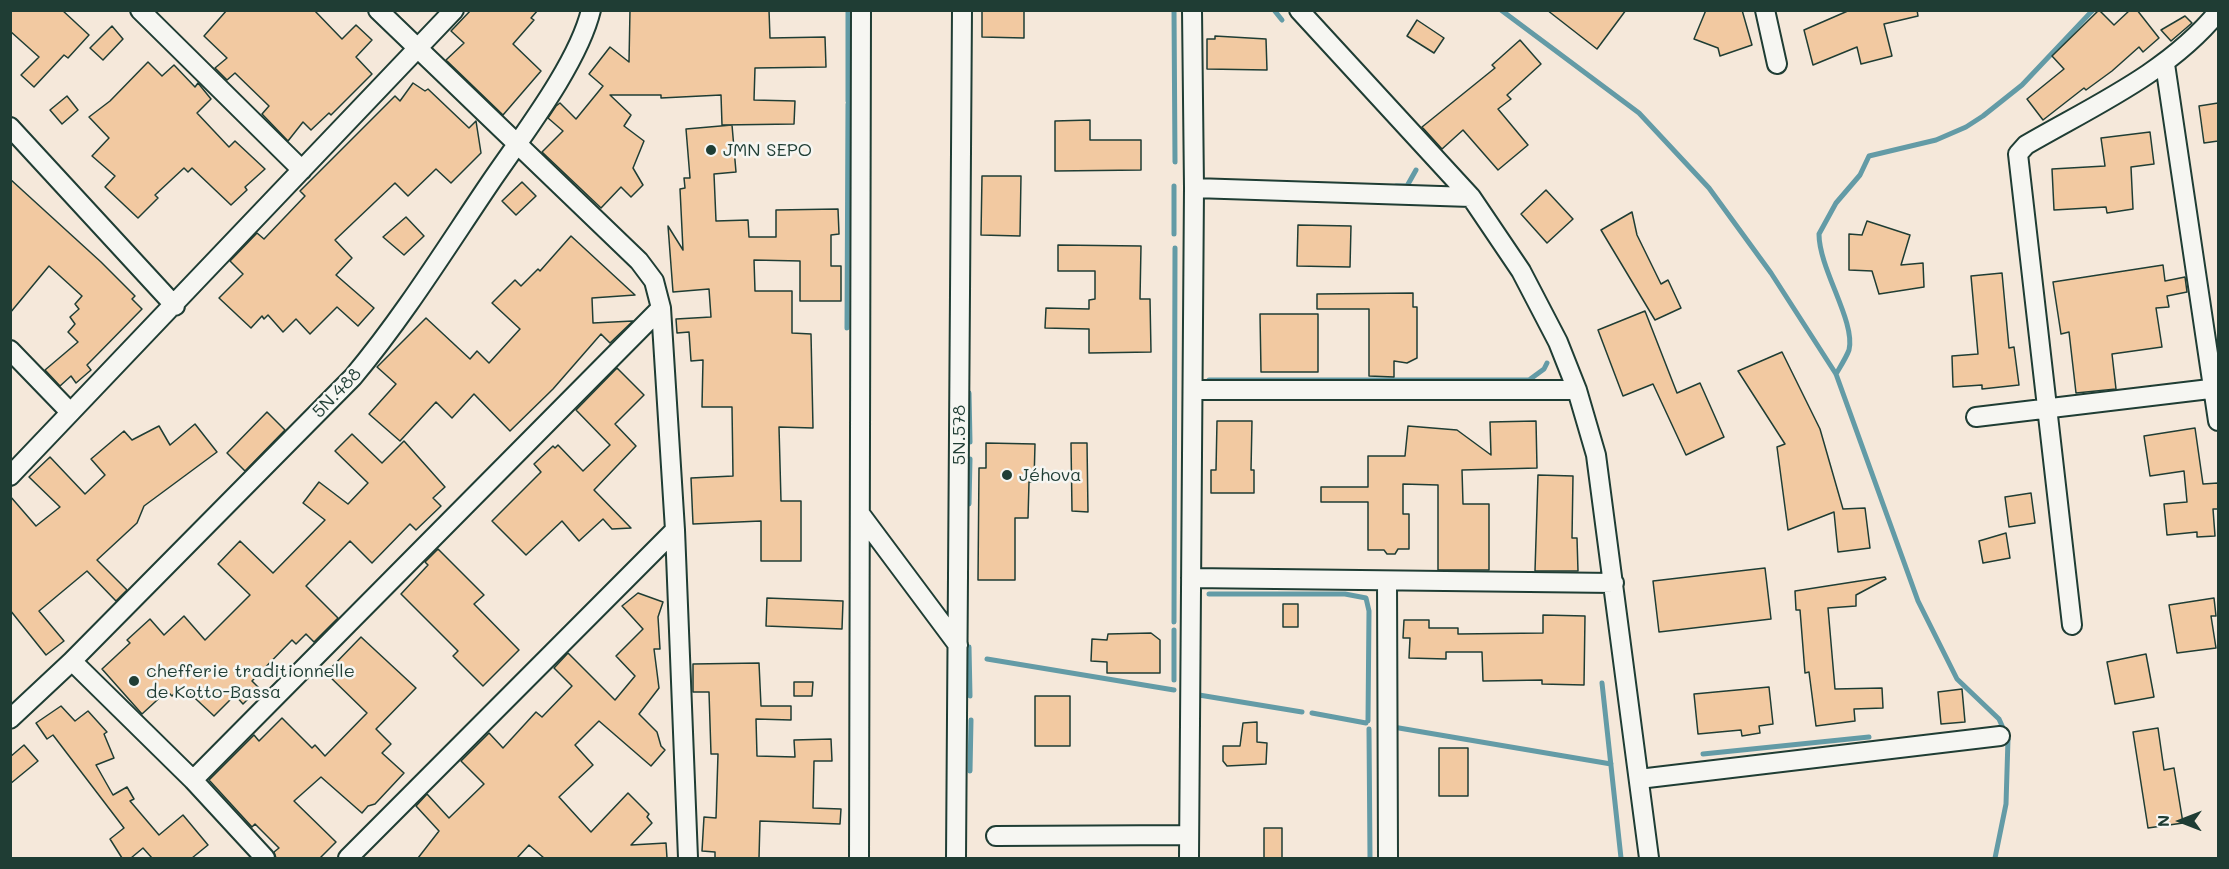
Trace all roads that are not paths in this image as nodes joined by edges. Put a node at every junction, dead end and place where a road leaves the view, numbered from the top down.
1 (140, 10) edge
2 (378, 10) edge
3 (454, 10) edge
4 (591, 10) edge
5 (861, 10) edge
6 (962, 10) edge
7 (1192, 10) edge
8 (1299, 10) edge
9 (1765, 10) edge
10 (2218, 12) edge
11 (415, 49) junction
12 (1777, 64) dead end
13 (2165, 64) junction
14 (10, 127) edge
15 (517, 143) junction
16 (302, 170) junction
17 (1194, 188) junction
18 (1471, 197) junction
19 (174, 306) junction
20 (661, 308) junction
21 (10, 350) edge
22 (2216, 389) edge
23 (1192, 390) junction
24 (1577, 390) junction
25 (2048, 409) junction
26 (70, 412) junction
27 (1976, 417) dead end
28 (2218, 421) edge
29 (10, 476) edge
30 (861, 515) junction
31 (675, 530) junction
32 (1191, 578) junction
33 (1387, 581) junction
34 (1614, 584) junction
35 (2072, 625) dead end
36 (958, 645) junction
37 (72, 662) junction
38 (10, 719) edge
39 (2000, 736) dead end
40 (1639, 779) junction
41 (193, 780) junction
42 (1189, 835) junction
43 (996, 836) dead end
44 (265, 858) edge
45 (348, 858) edge
46 (688, 858) edge
47 (859, 858) edge
48 (956, 858) edge
49 (1189, 858) edge
50 (1388, 858) edge
51 (1649, 858) edge

1 - 16 street
2 - 11 street
3 - 11 street
4 - 15 street, 5N.488
5 - 30 street
6 - 36 street, 5N.578
7 - 17 street
8 - 18 street
9 - 12 street
10 - 13 street
11 - 15 street
11 - 16 street
13 - 22 street
13 - 25 street
14 - 19 street
15 - 20 street
15 - 37 street, 5N.488
16 - 19 street
17 - 18 street
17 - 23 street
18 - 24 street
19 - 26 street
20 - 31 street
20 - 41 street
21 - 26 street
22 - 25 street
22 - 28 street
23 - 24 street
23 - 32 street
24 - 34 street
25 - 27 street
25 - 35 street
26 - 29 street
30 - 36 street
30 - 47 street
31 - 45 street
31 - 46 street
32 - 33 street
32 - 42 street
33 - 34 street
33 - 50 street
34 - 40 street
36 - 48 street, 5N.578
37 - 38 street, 5N.488
37 - 41 street
39 - 40 street
40 - 51 street
41 - 44 street
42 - 43 street
42 - 49 street

